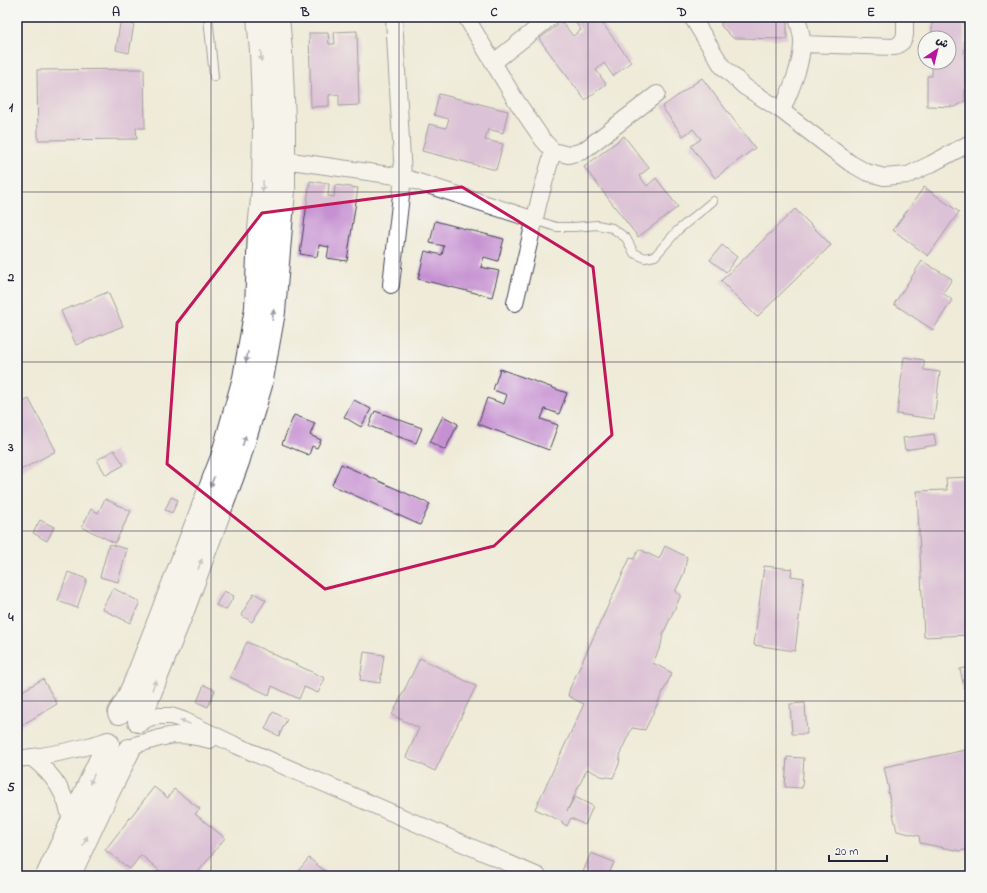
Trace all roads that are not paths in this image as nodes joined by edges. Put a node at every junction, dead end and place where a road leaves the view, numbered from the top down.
1 (208, 17) edge
2 (258, 17) edge
3 (278, 17) edge
4 (394, 17) edge
5 (466, 17) edge
6 (551, 17) edge
7 (692, 17) edge
8 (797, 17) edge
9 (905, 17) edge
10 (802, 44) junction
11 (494, 62) junction
12 (214, 77) dead end
13 (657, 94) dead end
14 (782, 111) junction
15 (970, 143) edge
16 (553, 151) junction
17 (284, 160) junction
18 (403, 177) junction
19 (713, 201) dead end
20 (535, 220) junction
21 (391, 285) dead end
22 (515, 303) dead end
23 (230, 459) junction
24 (119, 713) junction
25 (140, 722) junction
26 (107, 742) junction
27 (233, 744) junction
28 (134, 747) junction
29 (24, 758) edge
30 (72, 822) junction
31 (47, 876) edge
32 (69, 876) edge
33 (538, 876) edge

1 - 12 lane
2 -> 23 main road
3 - 17 main road
4 - 18 street
5 - 11 street
6 - 11 street
7 - 14 street
8 - 10 street
9 - 10 street
10 - 14 street
11 - 16 street
13 - 16 street
14 - 15 street
16 - 20 street
17 - 18 street
23 -> 17 main road
18 - 20 street
18 - 21 street
19 - 20 lane
20 - 22 street
23 -> 24 main road
25 -> 23 main road
24 - 25 main road
24 - 26 main road
27 -> 25 street
25 - 28 main road
26 - 28 main road
26 - 29 street
26 -> 30 main road
27 - 28 street
27 - 33 street
32 -> 28 main road
29 - 30 street
30 - 31 main road

